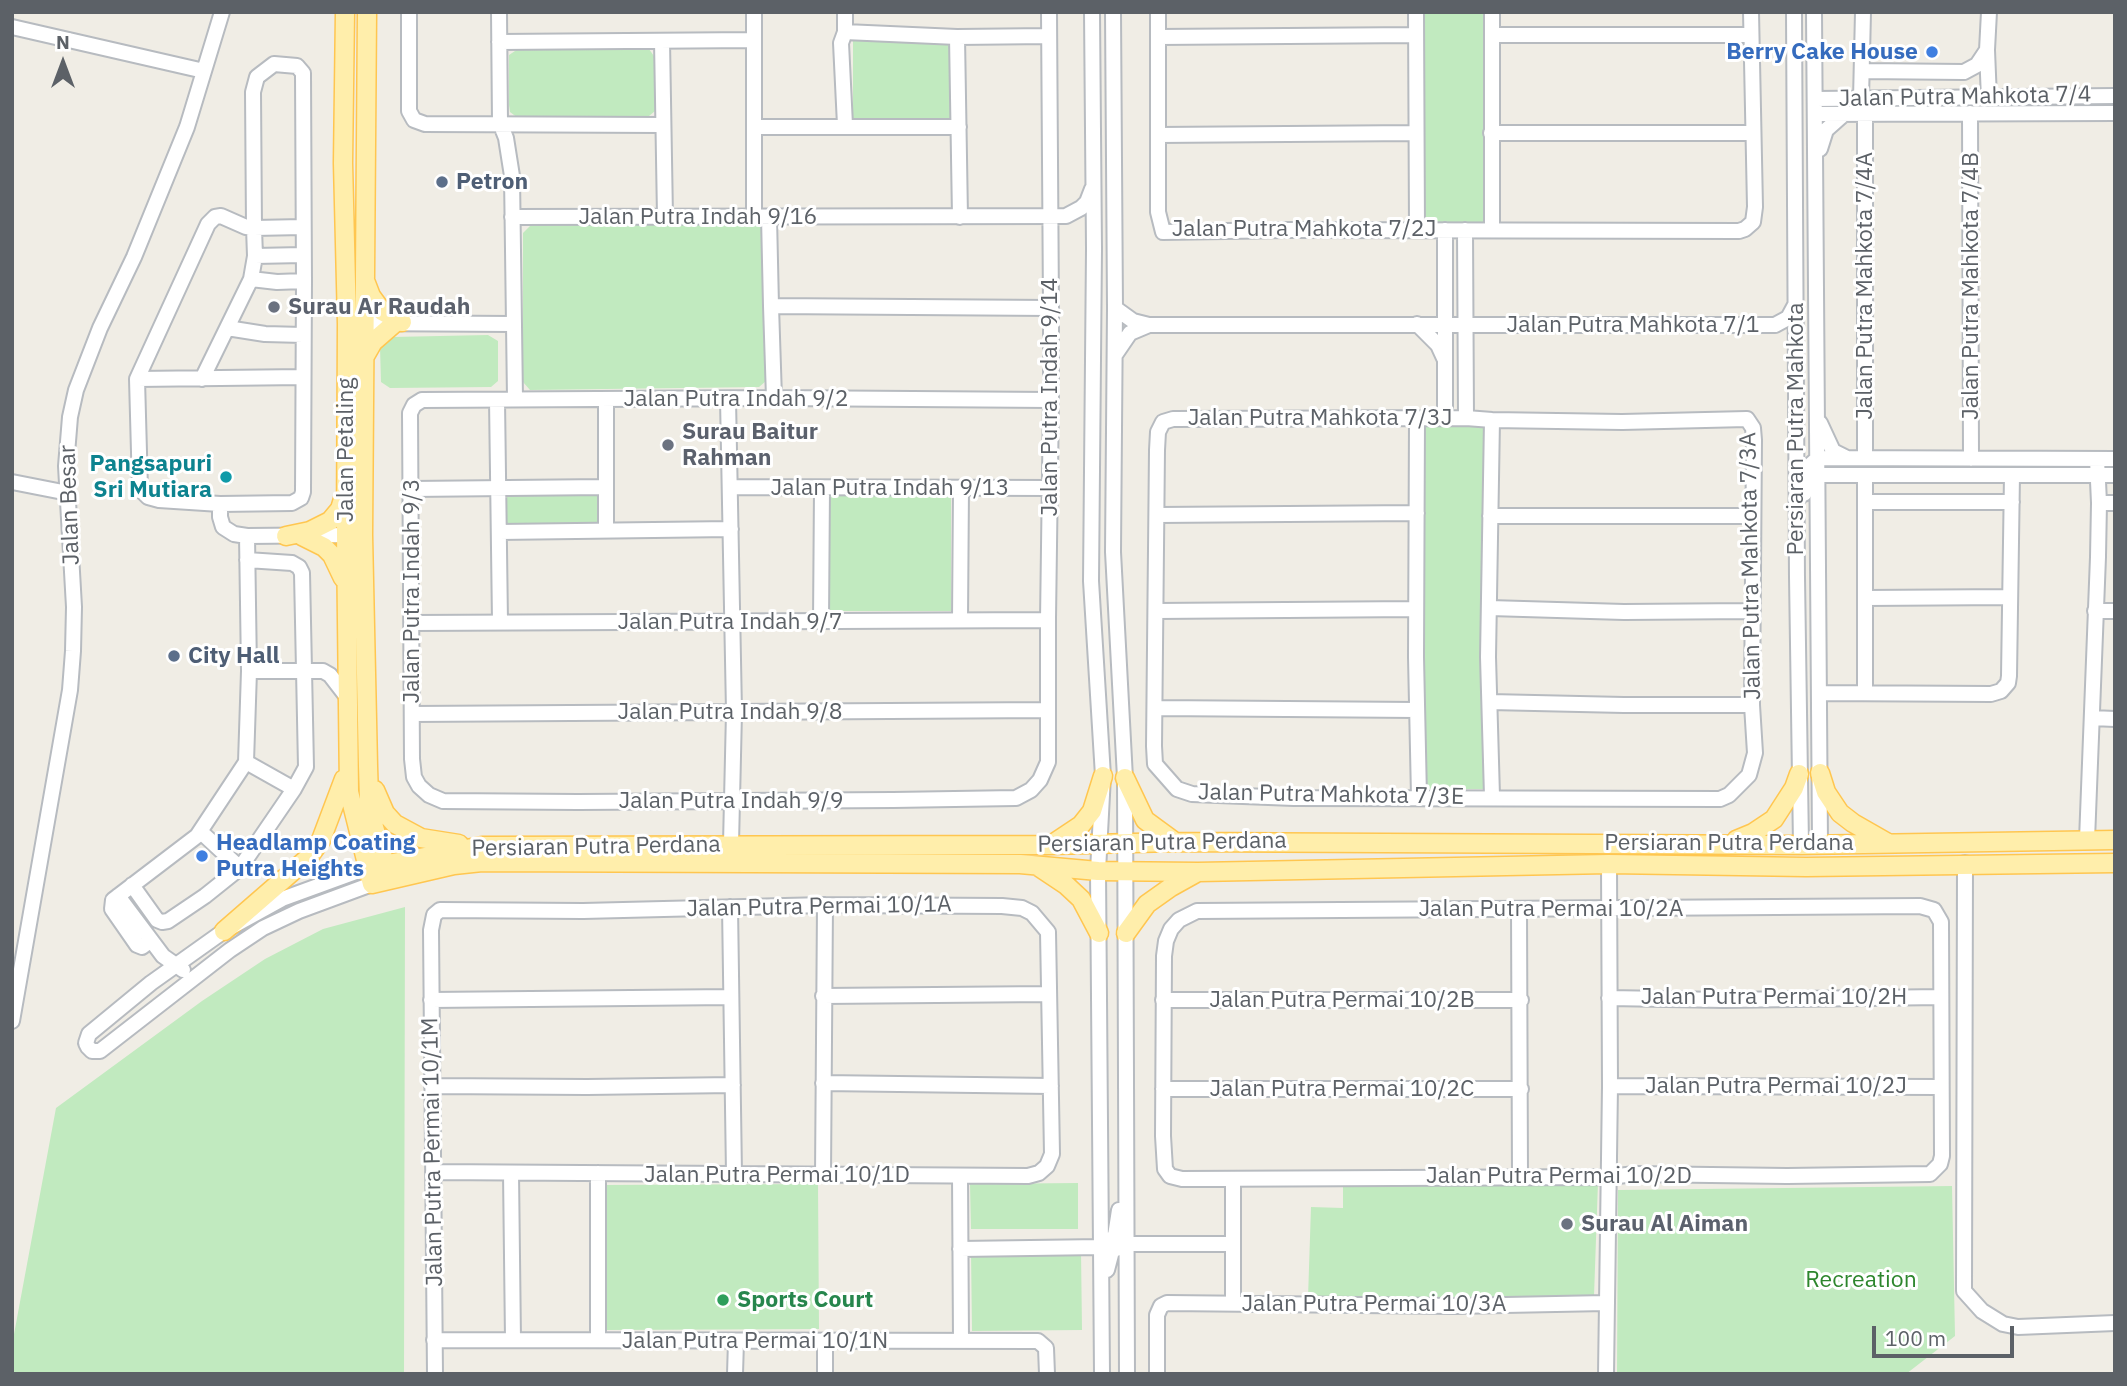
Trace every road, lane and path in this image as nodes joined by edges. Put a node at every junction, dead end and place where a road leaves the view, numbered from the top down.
1 (222, 12) edge
2 (345, 12) edge
3 (367, 12) edge
4 (409, 12) edge
5 (499, 12) edge
6 (754, 12) edge
7 (845, 12) edge
8 (1049, 12) edge
9 (1092, 12) edge
10 (1113, 12) edge
11 (1158, 12) edge
12 (1416, 12) edge
13 (1492, 12) edge
14 (1751, 12) edge
15 (1794, 12) edge
16 (1814, 12) edge
17 (1863, 12) edge
18 (1989, 12) edge
19 (12, 27) edge
20 (845, 32) junction
21 (1752, 34) junction
22 (1492, 35) junction
23 (1049, 36) junction
24 (1416, 36) junction
25 (957, 37) junction
26 (1158, 37) junction
27 (754, 40) junction
28 (662, 41) junction
29 (499, 42) junction
30 (1794, 50) junction
31 (1987, 50) junction
32 (1815, 58) junction
33 (204, 71) junction
34 (1862, 71) junction
35 (1964, 72) junction
36 (1113, 83) junction
37 (2115, 96) edge
38 (1985, 98) junction
39 (1855, 99) junction
40 (1093, 107) junction
41 (1811, 107) junction
42 (1970, 113) junction
43 (2115, 113) edge
44 (1844, 114) junction
45 (1864, 114) junction
46 (500, 123) junction
47 (663, 125) junction
48 (845, 125) junction
49 (755, 127) junction
50 (959, 127) junction
51 (1416, 132) junction
52 (1491, 133) junction
53 (1752, 133) junction
54 (1158, 135) junction
55 (1815, 158) junction
56 (1795, 160) junction
57 (1093, 181) junction
58 (1049, 216) junction
59 (1066, 216) junction
60 (512, 217) junction
61 (665, 217) junction
62 (762, 217) junction
63 (961, 217) junction
64 (303, 227) junction
65 (254, 228) junction
66 (1418, 230) junction
67 (1456, 230) junction
68 (1492, 230) junction
69 (1094, 249) junction
70 (303, 255) junction
71 (255, 256) junction
72 (251, 279) junction
73 (365, 280) junction
74 (304, 281) junction
75 (1465, 291) junction
76 (1444, 292) junction
77 (1796, 303) junction
78 (771, 306) junction
79 (1051, 308) junction
80 (1115, 308) junction
81 (399, 322) junction
82 (356, 323) junction
83 (513, 324) junction
84 (1417, 324) junction
85 (1445, 324) junction
86 (1466, 324) junction
87 (1491, 324) junction
88 (1149, 325) junction
89 (1775, 325) junction
90 (227, 328) junction
91 (303, 335) junction
92 (1796, 345) junction
93 (365, 356) junction
94 (1115, 356) junction
95 (1466, 361) junction
96 (1445, 365) junction
97 (303, 377) junction
98 (137, 379) junction
99 (202, 379) junction
100 (774, 398) junction
101 (515, 399) junction
102 (728, 399) junction
103 (422, 400) joint
104 (497, 400) junction
105 (606, 400) junction
106 (1051, 400) junction
107 (1797, 405) junction
108 (1818, 415) junction
109 (1445, 418) junction
110 (1466, 418) junction
111 (1417, 419) junction
112 (1492, 420) junction
113 (1157, 450) joint
114 (1847, 458) junction
115 (1865, 458) junction
116 (1971, 458) junction
117 (2097, 459) junction
118 (2115, 459) edge
119 (1815, 466) junction
120 (1849, 475) junction
121 (1865, 475) junction
122 (2012, 475) junction
123 (2098, 475) junction
124 (2115, 475) edge
125 (12, 482) edge
126 (605, 487) junction
127 (731, 487) junction
128 (822, 488) junction
129 (961, 488) junction
130 (1050, 488) junction
131 (411, 489) junction
132 (498, 489) junction
133 (68, 493) junction
134 (346, 493) junction
135 (1866, 502) junction
136 (2012, 502) junction
137 (2099, 503) junction
138 (2115, 503) edge
139 (220, 505) junction
140 (1417, 513) junction
141 (1158, 515) junction
142 (1490, 516) junction
143 (1752, 516) junction
144 (1818, 522) junction
145 (731, 529) junction
146 (606, 530) junction
147 (499, 532) junction
148 (1797, 533) junction
149 (354, 535) junction
150 (247, 536) junction
151 (294, 536) junction
152 (1113, 552) junction
153 (247, 560) junction
154 (1091, 581) junction
155 (346, 588) junction
156 (2010, 597) junction
157 (1865, 598) junction
158 (1490, 608) junction
159 (1416, 609) junction
160 (1156, 611) junction
161 (1752, 611) junction
162 (2095, 611) junction
163 (2115, 611) edge
164 (960, 619) junction
165 (1048, 620) junction
166 (732, 621) junction
167 (821, 621) junction
168 (500, 622) junction
169 (412, 623) junction
170 (305, 670) junction
171 (249, 671) junction
172 (1820, 693) junction
173 (1865, 693) junction
174 (347, 697) junction
175 (1490, 702) junction
176 (1752, 705) junction
177 (1156, 708) junction
178 (1048, 710) junction
179 (1417, 710) junction
180 (733, 712) junction
181 (412, 714) junction
182 (2091, 719) junction
183 (2115, 719) edge
184 (246, 762) junction
185 (348, 766) junction
186 (368, 766) junction
187 (1820, 773) junction
188 (1799, 774) junction
189 (1103, 776) junction
190 (1125, 778) junction
191 (1040, 780) joint
192 (1743, 781) joint
193 (419, 786) joint
194 (294, 789) junction
195 (1492, 796) junction
196 (1419, 797) junction
197 (732, 801) junction
198 (201, 832) junction
199 (2087, 840) junction
200 (2115, 840) edge
201 (1175, 842) junction
202 (1889, 843) junction
203 (731, 844) junction
204 (1100, 844) junction
205 (1125, 844) junction
206 (1727, 844) junction
207 (1051, 845) junction
208 (482, 846) junction
209 (1811, 847) junction
210 (1965, 863) junction
211 (2115, 863) edge
212 (1020, 864) junction
213 (1609, 864) junction
214 (1758, 866) junction
215 (1872, 866) junction
216 (240, 868) junction
217 (1125, 870) junction
218 (1098, 871) junction
219 (1198, 872) junction
220 (378, 874) junction
221 (132, 885) junction
222 (825, 905) junction
223 (730, 907) junction
224 (1519, 909) junction
225 (1608, 910) junction
226 (431, 930) joint
227 (224, 931) junction
228 (1099, 933) junction
229 (1126, 933) junction
230 (176, 965) junction
231 (194, 978) junction
232 (1048, 994) junction
233 (823, 996) junction
234 (731, 997) junction
235 (1940, 997) junction
236 (1609, 998) junction
237 (432, 1000) junction
238 (1163, 1000) junction
239 (1521, 1000) junction
240 (12, 1021) edge
241 (823, 1083) junction
242 (733, 1085) junction
243 (432, 1086) junction
244 (1610, 1086) junction
245 (1941, 1087) junction
246 (1521, 1088) junction
247 (1163, 1089) junction
248 (1052, 1091) junction
249 (1942, 1145) joint
250 (1164, 1163) joint
251 (433, 1172) junction
252 (511, 1173) junction
253 (598, 1173) junction
254 (734, 1174) junction
255 (823, 1175) junction
256 (960, 1176) junction
257 (1520, 1176) junction
258 (1609, 1177) junction
259 (1233, 1179) junction
260 (1126, 1184) junction
261 (1126, 1237) junction
262 (1101, 1240) junction
263 (1144, 1244) junction
264 (1232, 1244) junction
265 (1080, 1248) junction
266 (960, 1249) junction
267 (1126, 1267) junction
268 (1101, 1269) junction
269 (1101, 1285) junction
270 (1233, 1303) junction
271 (1606, 1303) junction
272 (2115, 1323) edge
273 (435, 1340) junction
274 (513, 1340) junction
275 (598, 1340) junction
276 (736, 1341) junction
277 (825, 1341) junction
278 (961, 1341) junction
279 (435, 1374) edge
280 (735, 1374) edge
281 (825, 1374) edge
282 (1047, 1374) edge
283 (1102, 1374) edge
284 (1126, 1374) edge
285 (1157, 1374) edge
286 (1606, 1374) edge

1 - 33 street, Jalan Besar
2 - 82 main road, Jalan Petaling
3 - 73 main road, Jalan Petaling
4 - 46 street
5 - 29 street
6 - 27 street
7 - 20 street
8 - 23 street, Jalan Putra Indah 9/14
9 - 40 street
10 - 36 street
11 - 26 street
12 - 24 street
13 - 22 street
14 - 21 street
15 - 30 street, Persiaran Putra Mahkota
16 - 32 street, Persiaran Putra Mahkota
17 - 34 street
18 - 31 street
19 - 33 street
20 - 25 street
20 - 48 street
21 - 22 street
21 - 53 street
22 - 52 street
23 - 25 street
23 - 58 street, Jalan Putra Indah 9/14
24 - 26 street
24 - 51 street
25 - 50 street
26 - 54 street
27 - 28 street
27 - 49 street
28 - 29 street
28 - 47 street
29 - 46 street
30 - 41 street
30 - 56 street, Persiaran Putra Mahkota
31 - 35 street
31 - 38 street
32 - 39 street
32 - 41 street, Persiaran Putra Mahkota
33 - 133 street, Jalan Besar
34 - 35 street
34 - 39 street
35 - 38 street
36 - 40 street
36 - 80 street
37 - 38 street, Jalan Putra Mahkota 7/4
38 - 39 street, Jalan Putra Mahkota 7/4
39 - 41 street, Jalan Putra Mahkota 7/4
40 - 57 street
41 - 44 street, Jalan Putra Mahkota 7/4
41 - 55 street, Persiaran Putra Mahkota
41 - 56 street
42 - 43 street, Jalan Putra Mahkota 7/4
42 - 45 street, Jalan Putra Mahkota 7/4
42 - 116 street, Jalan Putra Mahkota 7/4B
44 - 45 street, Jalan Putra Mahkota 7/4
44 - 55 street
45 - 115 street, Jalan Putra Mahkota 7/4A
46 - 47 street
46 - 60 street
47 - 61 street
48 - 49 street
48 - 50 street
49 - 62 street
50 - 63 street
51 - 54 street
51 - 66 street
52 - 53 street
52 - 68 street
53 - 68 street, Jalan Putra Mahkota 7/2J
54 - 66 street, Jalan Putra Mahkota 7/2J
55 - 108 street, Persiaran Putra Mahkota
56 - 77 street, Persiaran Putra Mahkota
57 - 59 street
57 - 69 street
58 - 59 street, Jalan Putra Indah 9/16
58 - 63 street, Jalan Putra Indah 9/16
58 - 79 street, Jalan Putra Indah 9/14
59 - 69 street
60 - 61 street, Jalan Putra Indah 9/16
60 - 83 street
61 - 62 street, Jalan Putra Indah 9/16
62 - 63 street, Jalan Putra Indah 9/16
62 - 78 street
64 - 65 street
64 - 65 street
64 - 70 street
65 - 71 street
65 - 98 street
66 - 67 street, Jalan Putra Mahkota 7/2J
67 - 68 street, Jalan Putra Mahkota 7/2J
67 - 75 street
67 - 76 street
69 - 154 street
70 - 71 street
70 - 74 street
71 - 72 street
72 - 74 street
72 - 90 street
73 - 81 main road
73 - 82 main road, Jalan Petaling
74 - 91 street
75 - 86 street
75 - 87 street, Jalan Putra Mahkota 7/1
76 - 84 street
76 - 85 street
77 - 89 street, Jalan Putra Mahkota 7/1
77 - 92 street, Persiaran Putra Mahkota
78 - 79 street
78 - 100 street
79 - 106 street, Jalan Putra Indah 9/14
80 - 88 street, Jalan Putra Mahkota 7/1
80 - 94 street
81 - 82 street
81 - 83 street
81 - 93 main road
82 - 93 main road, Jalan Petaling
82 - 134 main road, Jalan Petaling
83 - 101 street
84 - 85 street, Jalan Putra Mahkota 7/1
84 - 88 street, Jalan Putra Mahkota 7/1
84 - 96 street
85 - 86 street, Jalan Putra Mahkota 7/1
85 - 96 street
86 - 87 street, Jalan Putra Mahkota 7/1
86 - 95 street
87 - 89 street, Jalan Putra Mahkota 7/1
87 - 95 street
88 - 94 street
89 - 92 street, Jalan Putra Mahkota 7/1
90 - 91 street
90 - 99 street
91 - 97 street
92 - 107 street, Persiaran Putra Mahkota
93 - 149 main road, Jalan Petaling
94 - 152 street
95 - 110 street
96 - 109 street
97 - 99 street
97 - 139 street
98 - 99 street
98 - 139 street
100 - 102 street, Jalan Putra Indah 9/2
100 - 106 street, Jalan Putra Indah 9/2
101 - 104 street, Jalan Putra Indah 9/2
101 - 105 street, Jalan Putra Indah 9/2
102 - 105 street, Jalan Putra Indah 9/2
102 - 127 street
103 - 104 street, Jalan Putra Indah 9/2
103 - 131 street, Jalan Putra Indah 9/3
104 - 132 street
105 - 126 street
106 - 130 street, Jalan Putra Indah 9/14
107 - 119 street
107 - 148 street, Persiaran Putra Mahkota
108 - 114 street
108 - 119 street, Persiaran Putra Mahkota
109 - 110 street, Jalan Putra Mahkota 7/3J
109 - 111 street, Jalan Putra Mahkota 7/3J
110 - 112 street, Jalan Putra Mahkota 7/3A
111 - 113 street, Jalan Putra Mahkota 7/3J
111 - 140 street
112 - 142 street
112 - 143 street, Jalan Putra Mahkota 7/3A
113 - 141 street, Jalan Putra Mahkota 7/3E
114 - 115 street
114 - 119 street
115 - 116 street
116 - 117 street
117 - 118 street
117 - 123 street
119 - 120 street
119 - 144 street, Persiaran Putra Mahkota
119 - 148 street
120 - 121 street
120 - 144 street
121 - 122 street
121 - 135 street
122 - 123 street
122 - 136 street
123 - 124 street
123 - 137 street
125 - 133 street
126 - 132 street
126 - 146 street
127 - 128 street, Jalan Putra Indah 9/13
127 - 145 street
128 - 129 street, Jalan Putra Indah 9/13
128 - 167 street
129 - 130 street, Jalan Putra Indah 9/13
129 - 164 street
130 - 165 street, Jalan Putra Indah 9/14
131 - 132 street
131 - 169 street, Jalan Putra Indah 9/3
132 - 147 street
133 - 240 street, Jalan Besar
134 - 149 main road, Jalan Petaling
134 - 151 main road
135 - 136 street
135 - 157 street
136 - 156 street
137 - 138 street
137 - 162 street
139 - 150 street
140 - 141 street
140 - 159 street
141 - 160 street, Jalan Putra Mahkota 7/3E
142 - 143 street
142 - 158 street
143 - 161 street, Jalan Putra Mahkota 7/3A
144 - 172 street, Persiaran Putra Mahkota
145 - 146 street
145 - 166 street
146 - 147 street
147 - 168 street
148 - 188 street, Persiaran Putra Mahkota
149 - 151 street
149 - 155 main road, Jalan Petaling
149 - 186 main road, Jalan Petaling
150 - 151 street
150 - 153 street
151 - 155 main road
152 - 154 street
152 - 190 street
153 - 170 street
153 - 171 street
154 - 189 street
155 - 174 main road, Jalan Petaling
156 - 157 street
156 - 173 street
157 - 173 street
158 - 161 street
158 - 175 street
159 - 160 street
159 - 179 street
160 - 177 street, Jalan Putra Mahkota 7/3E
161 - 176 street, Jalan Putra Mahkota 7/3A
162 - 163 street
162 - 182 street
164 - 165 street, Jalan Putra Indah 9/7
164 - 167 street, Jalan Putra Indah 9/7
165 - 178 street, Jalan Putra Indah 9/14
166 - 167 street, Jalan Putra Indah 9/7
166 - 168 street, Jalan Putra Indah 9/7
166 - 180 street
168 - 169 street, Jalan Putra Indah 9/7
169 - 181 street, Jalan Putra Indah 9/3
170 - 171 street
170 - 174 street
170 - 194 street
171 - 184 street
172 - 173 street
172 - 187 street, Persiaran Putra Mahkota
174 - 185 main road, Jalan Petaling
175 - 176 street
175 - 195 street
176 - 192 street, Jalan Putra Mahkota 7/3A
177 - 179 street
177 - 196 street, Jalan Putra Mahkota 7/3E
178 - 180 street, Jalan Putra Indah 9/8
178 - 191 street, Jalan Putra Indah 9/14
179 - 196 street
180 - 181 street, Jalan Putra Indah 9/8
180 - 197 street
181 - 193 street, Jalan Putra Indah 9/3
182 - 183 street
182 - 199 street
184 - 194 street
184 - 198 street
185 - 220 main road, Jalan Petaling
185 - 227 main road
186 - 208 main road
186 - 220 main road, Jalan Petaling
187 - 202 main road
187 - 209 street, Persiaran Putra Mahkota
188 - 206 main road
188 - 209 street, Persiaran Putra Mahkota
189 - 204 street
189 - 207 main road
190 - 201 main road
190 - 205 street
191 - 197 street, Jalan Putra Indah 9/9
192 - 195 street, Jalan Putra Mahkota 7/3E
193 - 197 street, Jalan Putra Indah 9/9
194 - 216 street
195 - 196 street, Jalan Putra Mahkota 7/3E
197 - 203 street
198 - 216 street
198 - 221 street
199 - 200 main road, Persiaran Putra Perdana
199 - 202 main road, Persiaran Putra Perdana
201 - 205 main road, Persiaran Putra Perdana
201 - 206 main road, Persiaran Putra Perdana
202 - 209 main road, Persiaran Putra Perdana
203 - 207 main road, Persiaran Putra Perdana
203 - 208 main road, Persiaran Putra Perdana
204 - 205 main road, Persiaran Putra Perdana
204 - 207 main road, Persiaran Putra Perdana
204 - 218 street
205 - 217 street
206 - 209 main road, Persiaran Putra Perdana
208 - 220 main road, Persiaran Putra Perdana
209 - 214 main road
209 - 215 main road
210 - 211 main road, Persiaran Putra Perdana
210 - 215 main road, Persiaran Putra Perdana
210 - 272 street
212 - 218 main road, Persiaran Putra Perdana
212 - 220 main road, Persiaran Putra Perdana
212 - 228 main road
213 - 214 main road, Persiaran Putra Perdana
213 - 219 main road, Persiaran Putra Perdana
213 - 225 street
214 - 215 main road, Persiaran Putra Perdana
216 - 221 street
217 - 218 main road, Persiaran Putra Perdana
217 - 219 main road, Persiaran Putra Perdana
217 - 229 street
218 - 228 street
219 - 229 main road
220 - 227 street, Persiaran Putra Perdana
220 - 231 street, Persiaran Putra Perdana
221 - 230 street
222 - 223 street, Jalan Putra Permai 10/1A
222 - 232 street, Jalan Putra Permai 10/1A
222 - 233 street
223 - 226 street, Jalan Putra Permai 10/1A
223 - 234 street
224 - 225 street, Jalan Putra Permai 10/2A
224 - 238 street, Jalan Putra Permai 10/2A
224 - 239 street
225 - 235 street, Jalan Putra Permai 10/2A
225 - 236 street
226 - 237 street, Jalan Putra Permai 10/1M
227 - 230 street, Persiaran Putra Perdana
228 - 262 street
229 - 260 street
230 - 231 street
230 - 231 street, Persiaran Putra Perdana
232 - 233 street
232 - 248 street, Jalan Putra Permai 10/1A
233 - 241 street
234 - 237 street
234 - 242 street
235 - 236 street, Jalan Putra Permai 10/2H
235 - 245 street, Jalan Putra Permai 10/2A
236 - 244 street
237 - 243 street, Jalan Putra Permai 10/1M
238 - 239 street, Jalan Putra Permai 10/2B
238 - 247 street, Jalan Putra Permai 10/2A
239 - 246 street
241 - 248 street
241 - 255 street
242 - 243 street
242 - 254 street
243 - 251 street, Jalan Putra Permai 10/1M
244 - 245 street, Jalan Putra Permai 10/2J
244 - 258 street
245 - 249 street, Jalan Putra Permai 10/2A
246 - 247 street, Jalan Putra Permai 10/2C
246 - 257 street
247 - 250 street, Jalan Putra Permai 10/2A
248 - 256 street, Jalan Putra Permai 10/1D
249 - 258 street, Jalan Putra Permai 10/2D
250 - 259 street, Jalan Putra Permai 10/2D
251 - 252 street, Jalan Putra Permai 10/1D
251 - 273 street, Jalan Putra Permai 10/1M
252 - 253 street, Jalan Putra Permai 10/1D
252 - 274 street
253 - 254 street, Jalan Putra Permai 10/1D
253 - 275 street
254 - 255 street, Jalan Putra Permai 10/1D
255 - 256 street, Jalan Putra Permai 10/1D
256 - 266 street
257 - 258 street, Jalan Putra Permai 10/2D
257 - 259 street, Jalan Putra Permai 10/2D
258 - 271 street
259 - 264 street
260 - 261 street
260 - 262 street
261 - 263 street
261 - 267 street
261 - 269 street
262 - 265 street
262 - 268 street
263 - 264 street
263 - 267 street
264 - 270 street
265 - 266 street
265 - 268 street
266 - 278 street
267 - 284 street
268 - 269 street
269 - 283 street
270 - 271 street, Jalan Putra Permai 10/3A
270 - 285 street, Jalan Putra Permai 10/3A
271 - 286 street
273 - 274 street, Jalan Putra Permai 10/1N
273 - 279 street, Jalan Putra Permai 10/1M
274 - 275 street, Jalan Putra Permai 10/1N
275 - 276 street, Jalan Putra Permai 10/1N
276 - 277 street, Jalan Putra Permai 10/1N
276 - 280 street
277 - 278 street, Jalan Putra Permai 10/1N
277 - 281 street
278 - 282 street, Jalan Putra Permai 10/1N

